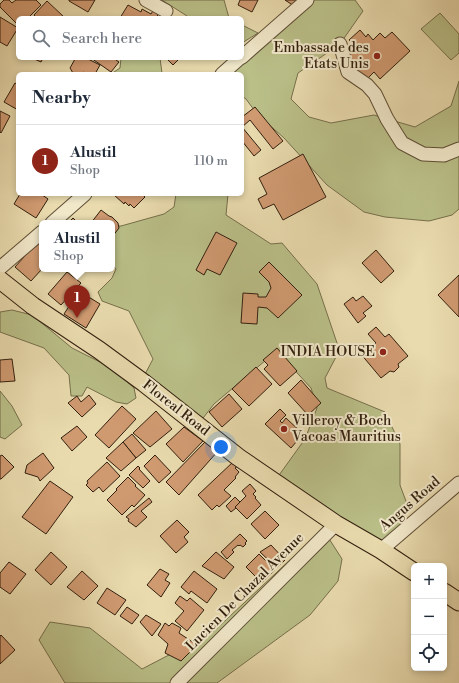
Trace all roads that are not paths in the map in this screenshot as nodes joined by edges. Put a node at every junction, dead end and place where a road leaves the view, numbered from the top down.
1 (146, 0) edge
2 (307, 0) edge
3 (166, 11) dead end
4 (340, 44) dead end
5 (244, 54) edge
6 (238, 60) edge
7 (224, 72) edge
8 (459, 149) edge
9 (83, 196) edge
10 (55, 220) edge
11 (39, 235) edge
12 (0, 268) edge
13 (0, 280) edge
14 (459, 483) edge
15 (336, 524) junction
16 (381, 550) junction
17 (411, 570) edge
18 (447, 594) edge
19 (459, 602) edge
20 (177, 683) edge

1 - 3 street
2 - 5 street
4 - 8 street
6 - 7 street
9 - 10 street
11 - 12 street
13 - 15 main road, Floreal Road
14 - 16 street, Angus Road
15 - 16 main road, Floreal Road
15 - 20 street, Lucien De Chazal Avenue
16 - 17 main road, Floreal Road
18 - 19 main road

